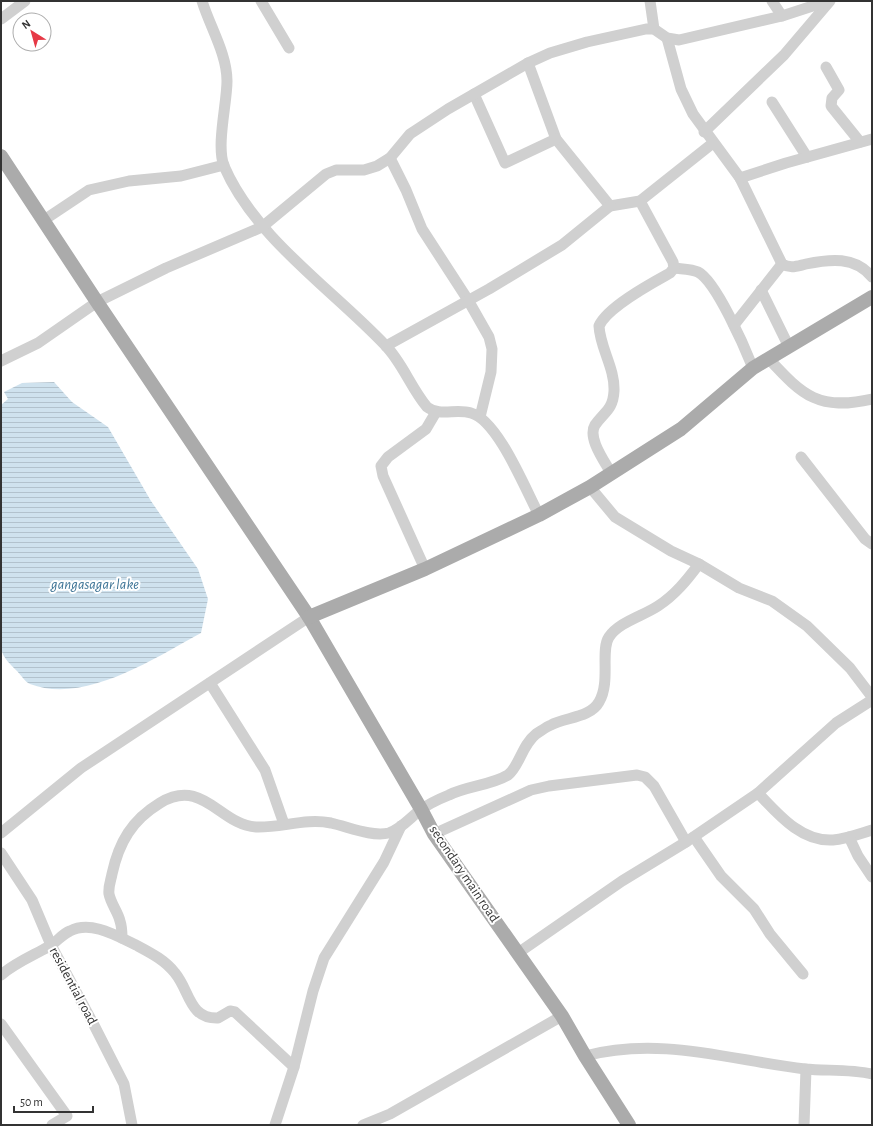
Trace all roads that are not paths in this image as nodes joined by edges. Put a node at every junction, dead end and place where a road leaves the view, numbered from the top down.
1 (25, 1) edge
2 (202, 1) edge
3 (261, 1) edge
4 (650, 1) edge
5 (772, 1) edge
6 (829, 1) edge
7 (782, 16) junction
8 (1, 19) edge
9 (654, 29) junction
10 (667, 38) junction
11 (289, 48) dead end
12 (528, 63) junction
13 (826, 67) dead end
14 (474, 94) junction
15 (772, 102) dead end
16 (704, 132) junction
17 (872, 138) edge
18 (556, 139) junction
19 (860, 142) junction
20 (713, 143) junction
21 (1, 156) edge
22 (807, 157) junction
23 (390, 158) junction
24 (224, 164) junction
25 (740, 178) junction
26 (640, 201) junction
27 (610, 206) junction
28 (44, 220) junction
29 (262, 227) junction
30 (782, 264) junction
31 (674, 268) junction
32 (872, 277) edge
33 (761, 290) junction
34 (872, 297) edge
35 (468, 300) junction
36 (97, 302) junction
37 (734, 325) junction
38 (386, 346) junction
39 (789, 347) junction
40 (769, 359) junction
41 (1, 361) edge
42 (753, 368) junction
43 (872, 399) edge
44 (436, 412) junction
45 (480, 417) junction
46 (801, 457) dead end
47 (612, 473) junction
48 (590, 487) junction
49 (539, 515) junction
50 (872, 544) edge
51 (699, 564) junction
52 (425, 569) junction
53 (309, 617) junction
54 (210, 683) junction
55 (872, 697) edge
56 (872, 700) edge
57 (758, 794) junction
58 (421, 809) junction
59 (284, 824) junction
60 (402, 825) junction
61 (872, 830) edge
62 (1, 833) edge
63 (434, 834) junction
64 (849, 837) junction
65 (690, 839) junction
66 (1, 852) edge
67 (872, 877) edge
68 (122, 938) junction
69 (51, 946) junction
70 (518, 953) junction
71 (803, 974) dead end
72 (1, 975) edge
73 (562, 1016) junction
74 (1, 1024) edge
75 (585, 1056) junction
76 (294, 1067) junction
77 (806, 1069) junction
78 (872, 1074) edge
79 (52, 1125) edge
80 (132, 1125) edge
81 (275, 1125) edge
82 (363, 1125) edge
83 (629, 1125) edge
84 (804, 1125) edge

1 - 8 street
2 - 24 street
3 - 11 street
4 - 9 street
5 - 7 street
6 - 7 street
6 - 16 street
7 - 10 street
9 - 10 street
9 - 12 street
10 - 16 street
12 - 14 street
12 - 18 street
13 - 19 street
14 - 18 street
14 - 23 street
15 - 22 street
16 - 20 street
17 - 19 street
18 - 27 street
19 - 22 street
20 - 25 street
20 - 26 street
21 - 28 main road, secondary main road
22 - 25 street
23 - 29 street
23 - 35 street
24 - 28 street
24 - 29 street
25 - 30 street
26 - 27 street
26 - 31 street
27 - 35 street
28 - 36 main road, secondary main road
29 - 36 street
29 - 38 street
30 - 32 street
30 - 33 street
31 - 37 street
31 - 47 street
33 - 37 street
33 - 39 street
34 - 39 main road
35 - 38 street
35 - 45 street
36 - 41 street
36 - 53 main road, secondary main road
37 - 42 street
38 - 44 street
39 - 40 main road
40 - 42 main road
40 - 43 street
42 - 47 main road
44 - 45 street
44 - 52 street
45 - 49 street
46 - 50 street
47 - 48 main road
48 - 49 main road
48 - 51 street
49 - 52 main road
51 - 55 street
51 - 58 street
52 - 53 main road
53 - 54 street
53 - 58 main road, secondary main road
54 - 59 street
54 - 62 street
56 - 57 street
57 - 64 street
57 - 65 street
58 - 60 street
58 - 63 main road, secondary main road
59 - 60 street
59 - 68 street
60 - 76 street
61 - 64 street
63 - 65 street
63 - 70 main road, secondary main road
64 - 67 street
65 - 70 street
65 - 71 street
66 - 69 street, residential road
68 - 69 street
68 - 76 street
69 - 72 street
69 - 80 street, residential road
70 - 73 main road, secondary main road
73 - 75 main road, secondary main road
73 - 82 street
74 - 79 street
75 - 77 street
75 - 83 main road, secondary main road
76 - 81 street
77 - 78 street
77 - 84 street

